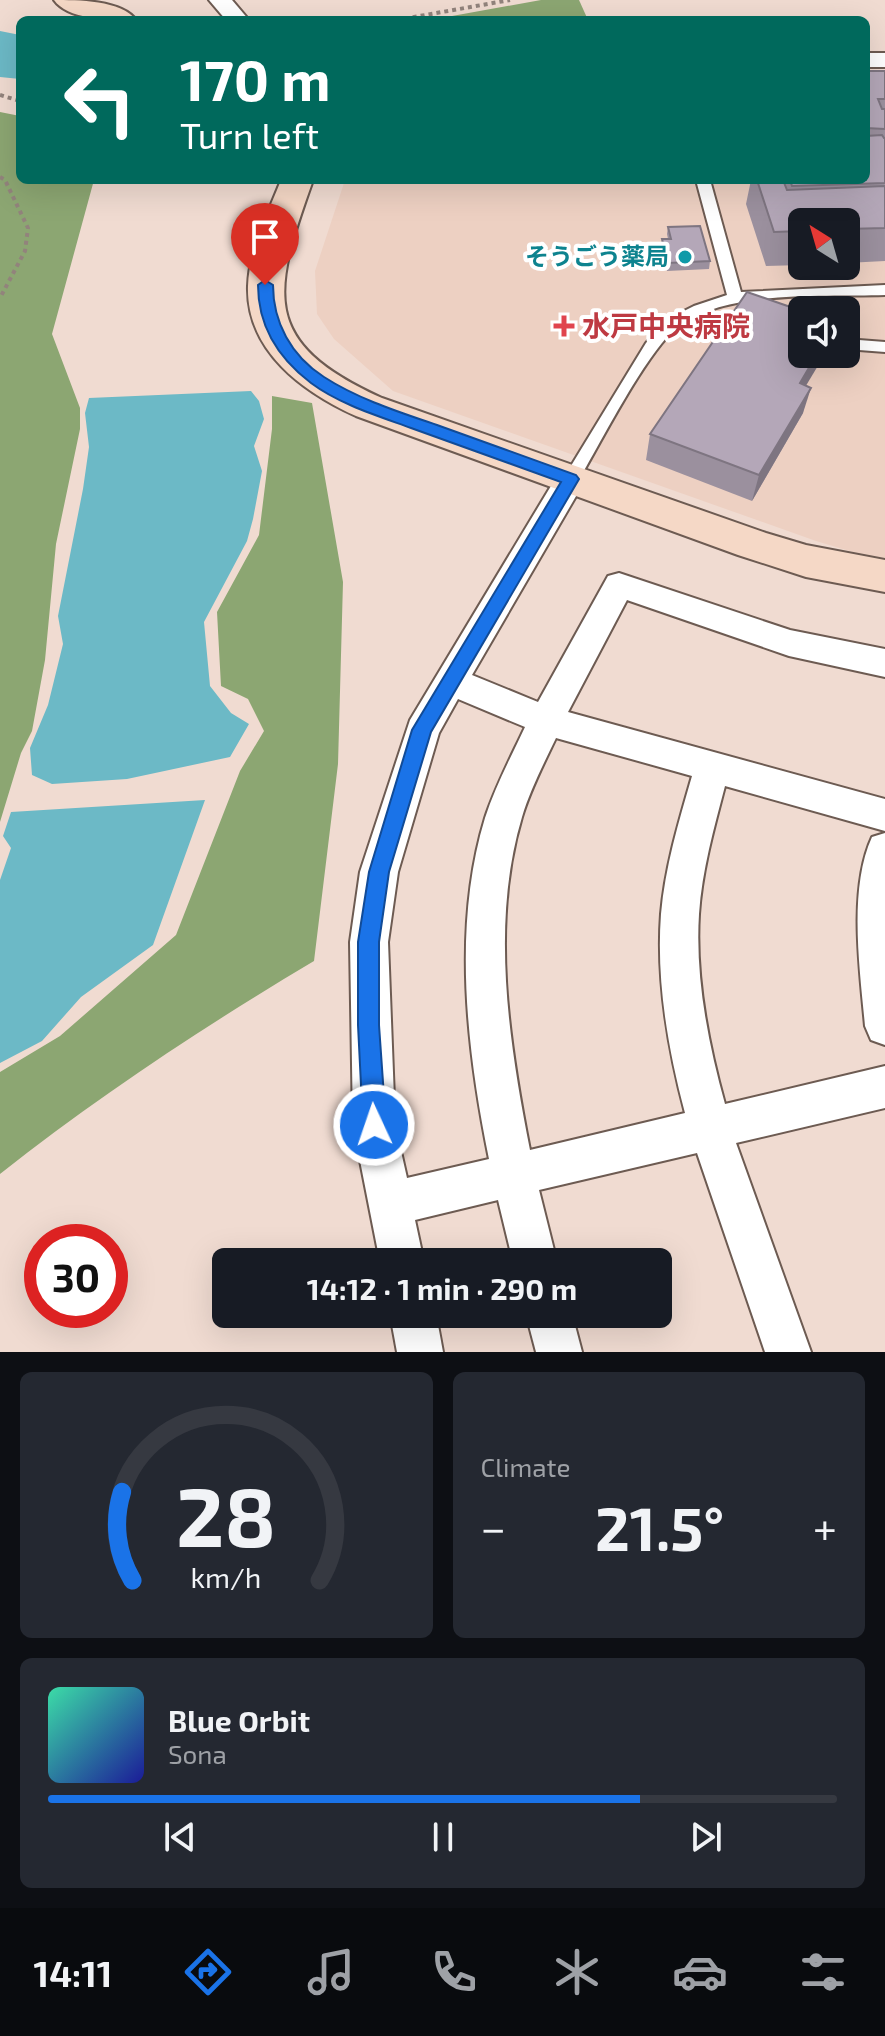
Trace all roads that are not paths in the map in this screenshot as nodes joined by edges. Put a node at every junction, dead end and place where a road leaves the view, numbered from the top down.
1 (68, 0) edge
2 (220, 0) edge
3 (111, 16) edge
4 (234, 16) edge
5 (296, 184) edge
6 (704, 184) edge
7 (885, 290) edge
8 (811, 294) joint
9 (735, 297) junction
10 (860, 345) edge
11 (885, 347) edge
12 (571, 479) junction
13 (885, 576) edge
14 (885, 663) edge
15 (450, 681) junction
16 (544, 720) junction
17 (712, 767) junction
18 (885, 815) edge
19 (885, 849) edge
20 (885, 1026) edge
21 (885, 1087) edge
22 (711, 1128) junction
23 (512, 1173) junction
24 (391, 1204) junction
25 (399, 1248) edge
26 (531, 1248) edge
27 (416, 1328) edge
28 (553, 1328) edge
29 (420, 1352) edge
30 (559, 1352) edge
31 (788, 1352) edge

1 - 3 street
2 - 4 street
5 - 12 street
6 - 9 lane
7 - 8 lane
8 - 9 lane
9 - 12 lane
10 - 11 lane
12 - 13 street
12 - 15 street
14 - 16 street
15 - 16 street
15 - 24 street
16 - 17 street
16 - 23 street
17 - 18 street
17 - 22 street
19 - 20 street
21 - 22 street
22 - 23 street
22 - 31 street
23 - 24 street
23 - 26 street
24 - 25 street
27 - 29 street
28 - 30 street

